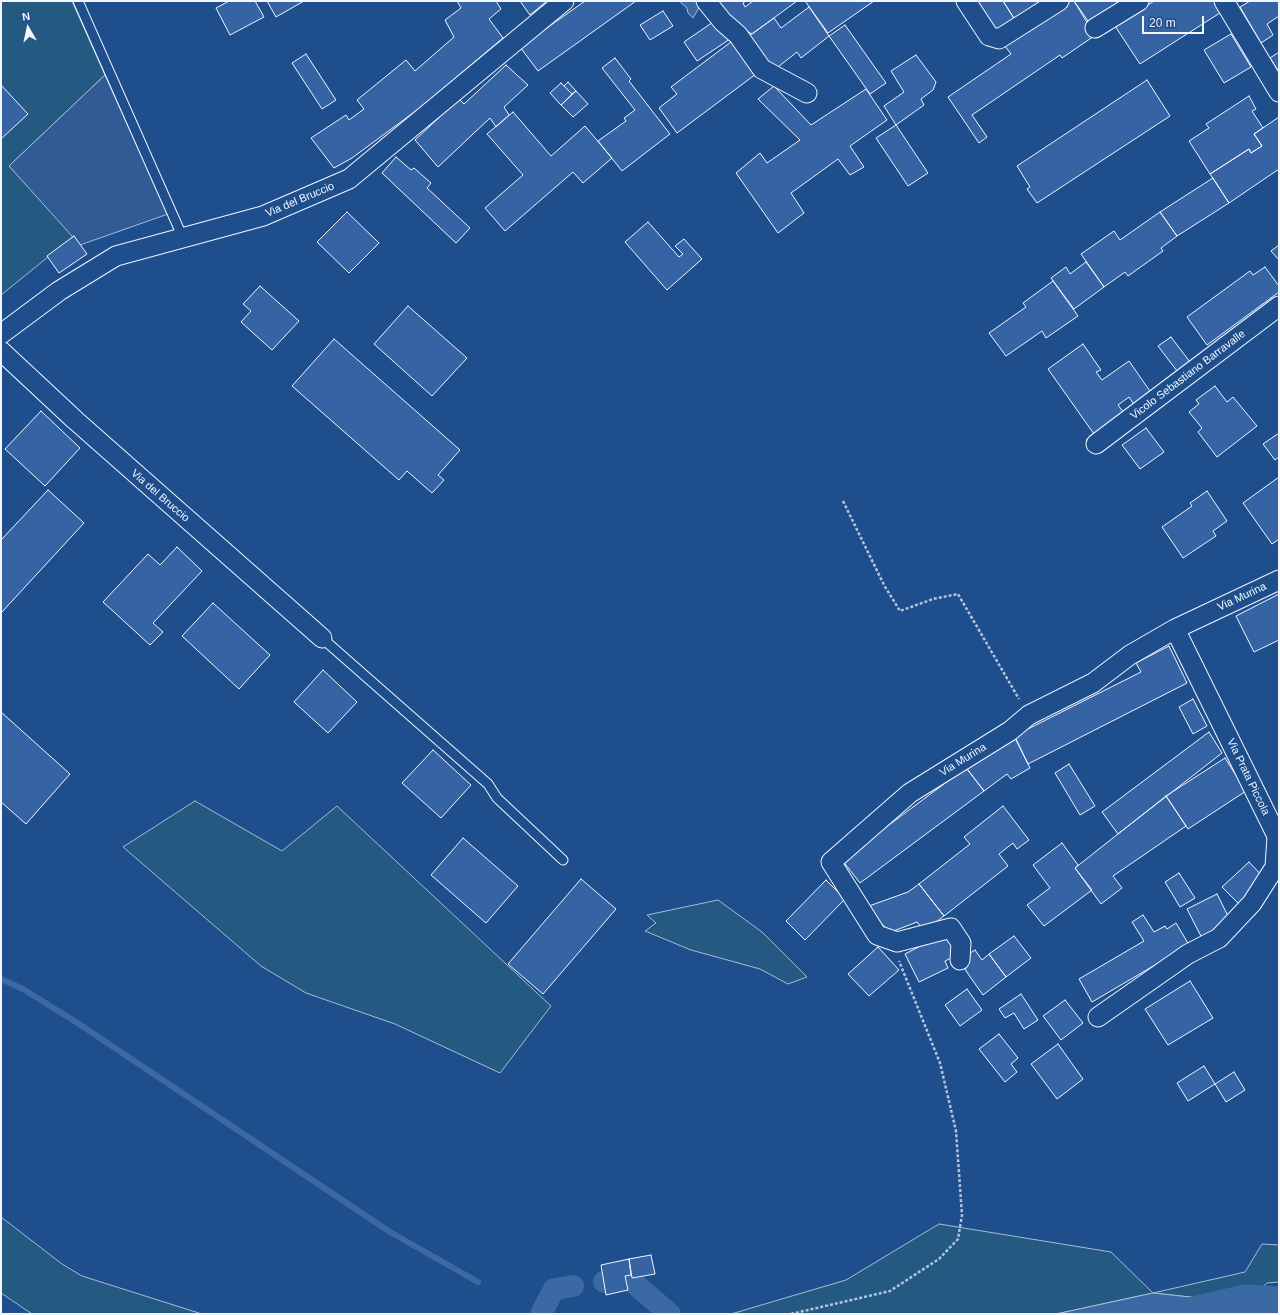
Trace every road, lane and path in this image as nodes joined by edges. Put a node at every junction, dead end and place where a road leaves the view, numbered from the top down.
1 (78, 1) edge
2 (564, 1) edge
3 (706, 1) edge
4 (966, 1) edge
5 (1059, 1) edge
6 (1139, 1) edge
7 (1224, 1) edge
8 (1095, 28) dead end
9 (1279, 92) edge
10 (807, 93) dead end
11 (183, 238) junction
12 (1279, 306) edge
13 (1, 334) edge
14 (1, 351) edge
15 (1096, 444) dead end
16 (843, 501) dead end
17 (1279, 580) edge
18 (1175, 628) junction
19 (322, 638) joint
20 (1028, 715) junction
21 (563, 860) dead end
22 (890, 939) junction
23 (960, 960) dead end
24 (1098, 1017) dead end
25 (791, 1314) edge

1 - 11 lane
2 - 11 street, Via del Bruccio
3 - 10 street
4 - 5 street
6 - 8 street
7 - 9 street
11 - 13 street, Via del Bruccio
12 - 15 street, Vicolo Sebastiano Barravalle
14 - 19 street, Via del Bruccio
16 - 20 path
17 - 18 street, Via Murina
18 - 20 street, Via Murina
18 - 24 street, Via Prata Piccola
19 - 21 lane
20 - 22 street, Via Murina
22 - 23 street
22 - 25 path

